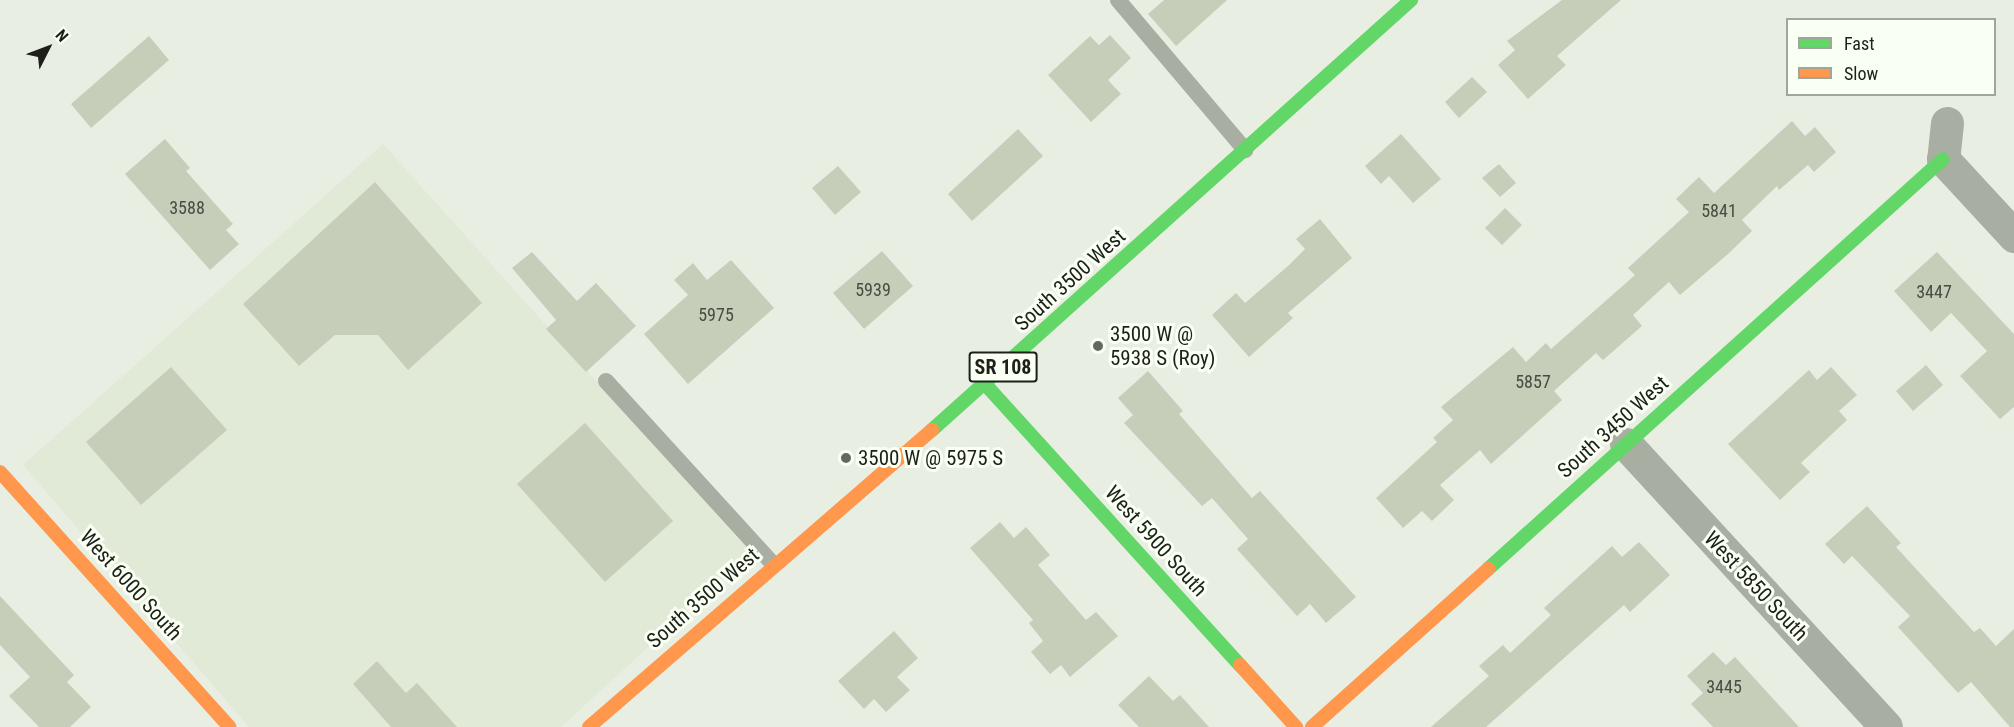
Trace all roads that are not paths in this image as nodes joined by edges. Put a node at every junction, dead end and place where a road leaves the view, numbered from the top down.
1 (1118, 0) edge
2 (1411, 0) edge
3 (1947, 123) dead end
4 (1245, 150) junction
5 (1943, 159) junction
6 (2014, 236) edge
7 (606, 381) dead end
8 (986, 384) junction
9 (1626, 444) junction
10 (0, 472) edge
11 (774, 566) junction
12 (230, 727) edge
13 (589, 727) edge
14 (1296, 727) edge
15 (1312, 727) edge
16 (1887, 727) edge

1 - 4 lane
2 - 4 street, South 3500 West / SR 108
3 - 5 street
4 - 8 street, South 3500 West / SR 108
5 - 6 street
5 - 9 street, South 3450 West
7 - 11 lane
8 - 11 street, South 3500 West / SR 108
8 - 14 street, West 5900 South
9 - 15 street, South 3450 West
9 - 16 street, West 5850 South
10 - 12 street, West 6000 South
11 - 13 street, South 3500 West / SR 108

